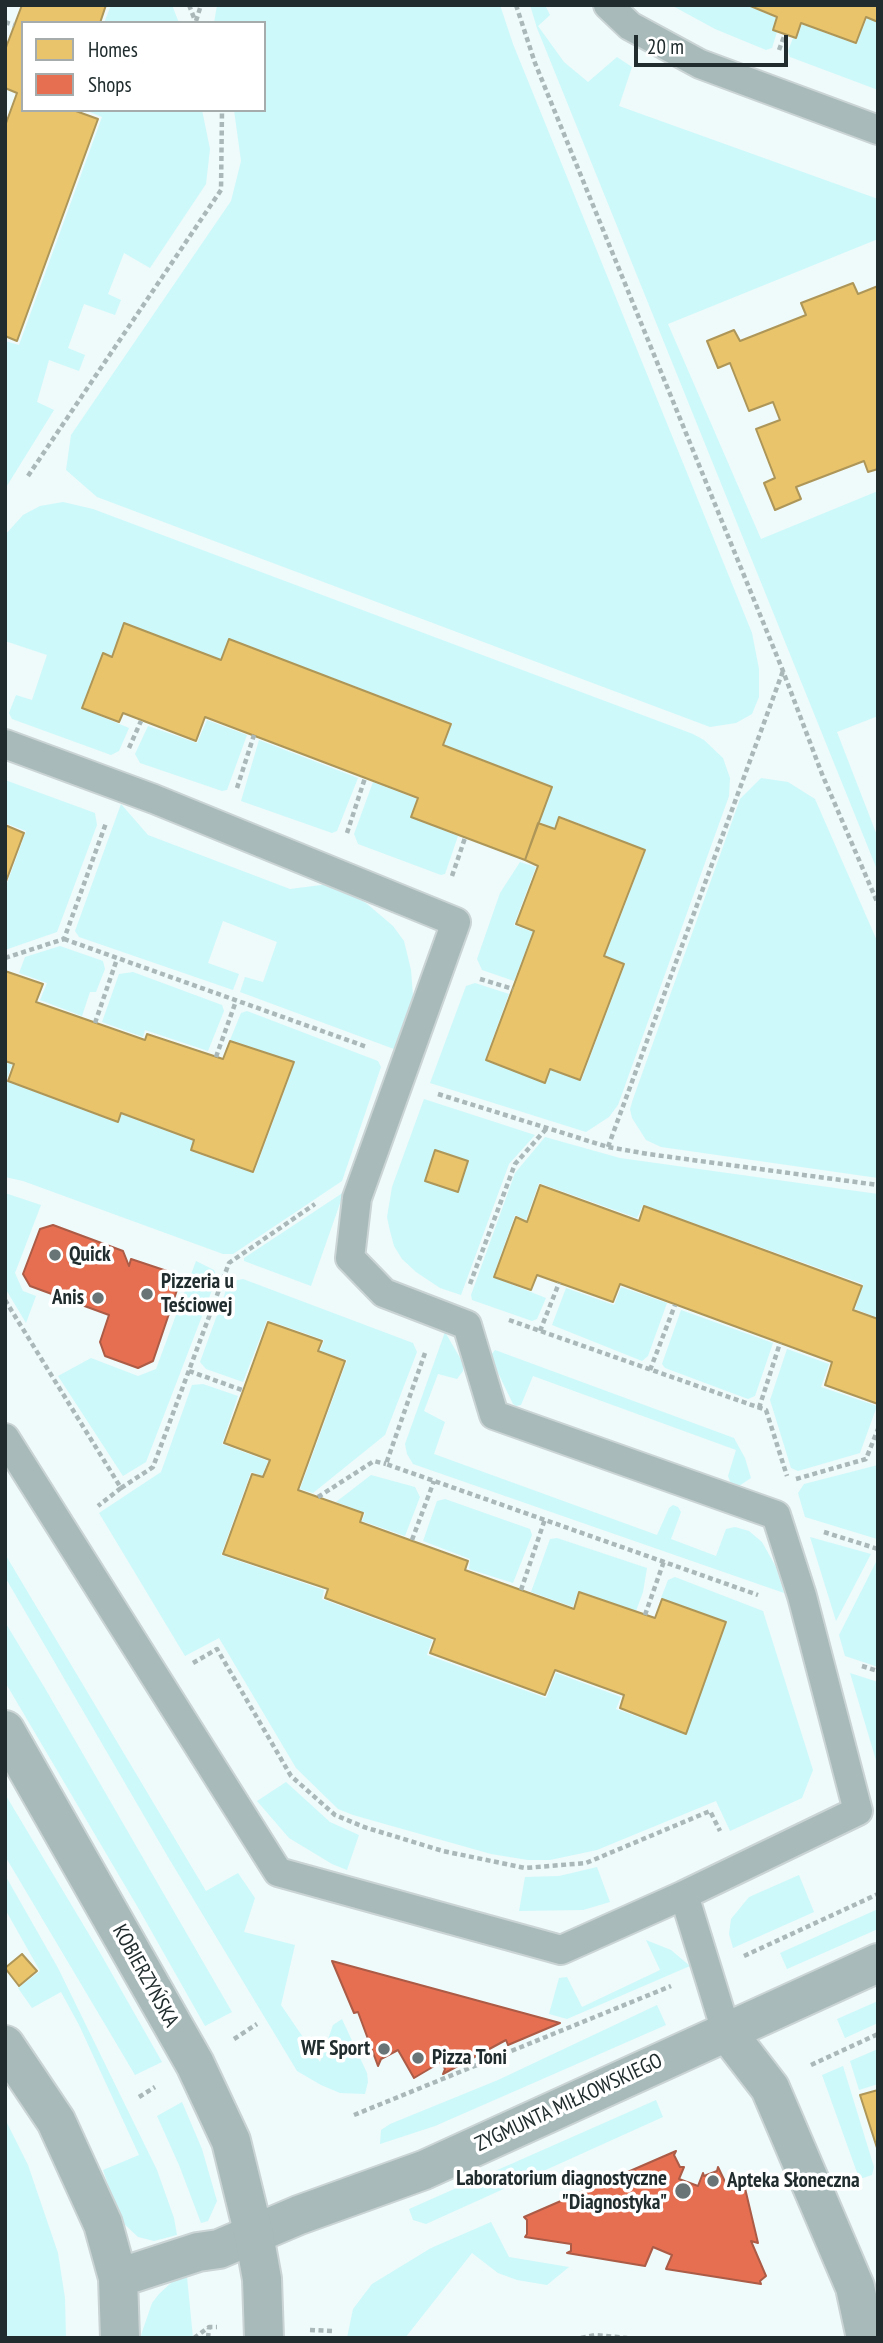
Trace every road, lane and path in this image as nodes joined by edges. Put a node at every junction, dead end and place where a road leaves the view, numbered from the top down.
1 (188, 5) edge
2 (516, 5) edge
3 (608, 5) edge
4 (196, 21) edge
5 (5, 22) edge
6 (14, 25) dead end
7 (222, 112) edge
8 (878, 130) edge
9 (27, 477) dead end
10 (783, 671) junction
11 (141, 721) dead end
12 (254, 735) dead end
13 (5, 744) edge
14 (127, 754) dead end
15 (365, 778) dead end
16 (235, 794) dead end
17 (107, 821) dead end
18 (346, 835) dead end
19 (465, 838) dead end
20 (449, 887) dead end
21 (878, 904) edge
22 (64, 939) junction
23 (5, 958) edge
24 (117, 959) junction
25 (475, 977) dead end
26 (513, 989) dead end
27 (236, 1001) junction
28 (95, 1023) dead end
29 (375, 1050) dead end
30 (215, 1057) dead end
31 (433, 1093) dead end
32 (547, 1128) junction
33 (608, 1147) junction
34 (878, 1185) edge
35 (320, 1201) dead end
36 (559, 1283) dead end
37 (467, 1292) dead end
38 (5, 1300) edge
39 (675, 1305) dead end
40 (501, 1318) dead end
41 (540, 1331) junction
42 (780, 1343) dead end
43 (426, 1349) dead end
44 (650, 1370) junction
45 (189, 1371) junction
46 (242, 1390) dead end
47 (759, 1408) junction
48 (878, 1429) edge
49 (5, 1438) edge
50 (386, 1464) junction
51 (434, 1481) junction
52 (121, 1488) junction
53 (318, 1497) dead end
54 (90, 1513) dead end
55 (545, 1519) junction
56 (813, 1528) dead end
57 (412, 1541) dead end
58 (878, 1549) edge
59 (664, 1561) junction
60 (521, 1590) dead end
61 (763, 1597) dead end
62 (645, 1615) dead end
63 (184, 1667) dead end
64 (5, 1730) edge
65 (721, 1833) dead end
66 (878, 1894) edge
67 (684, 1895) junction
68 (742, 1957) dead end
69 (878, 1964) edge
70 (680, 1983) dead end
71 (726, 2031) junction
72 (878, 2035) edge
73 (5, 2045) edge
74 (811, 2065) dead end
75 (354, 2115) dead end
76 (254, 2235) junction
77 (118, 2278) junction
78 (866, 2288) edge
79 (120, 2338) edge
80 (194, 2338) edge
81 (208, 2338) edge
82 (264, 2338) edge
83 (582, 2338) edge
84 (627, 2338) edge
85 (866, 2338) edge

1 - 4 path
2 - 10 path
3 - 8 lane
5 - 6 path
7 - 9 path
10 - 21 path
10 - 33 path
11 - 14 path
12 - 16 path
13 - 67 lane
15 - 18 path
17 - 22 path
19 - 20 path
22 - 23 path
22 - 24 path
24 - 27 path
24 - 28 path
25 - 26 path
27 - 29 path
27 - 30 path
31 - 32 path
32 - 33 path
32 - 37 path
33 - 34 path
35 - 45 path
36 - 41 path
38 - 52 path
39 - 44 path
40 - 41 path
41 - 44 path
42 - 47 path
43 - 50 path
44 - 47 path
45 - 46 path
45 - 52 path
47 - 48 path
49 - 67 lane
50 - 51 path
50 - 53 path
51 - 55 path
51 - 57 path
52 - 54 path
55 - 59 path
55 - 60 path
56 - 58 path
59 - 61 path
59 - 62 path
63 - 65 path
64 - 76 street, KOBIERZYŃSKA
66 - 68 path
67 - 71 lane
69 - 71 street, ZYGMUNTA MIŁKOWSKIEGO
70 - 75 path
71 - 76 street, ZYGMUNTA MIŁKOWSKIEGO
71 - 78 street
72 - 74 path
73 - 77 street
76 - 77 street
76 - 82 street, KOBIERZYŃSKA
77 - 79 street
78 - 85 street
80 - 81 path
83 - 84 path

